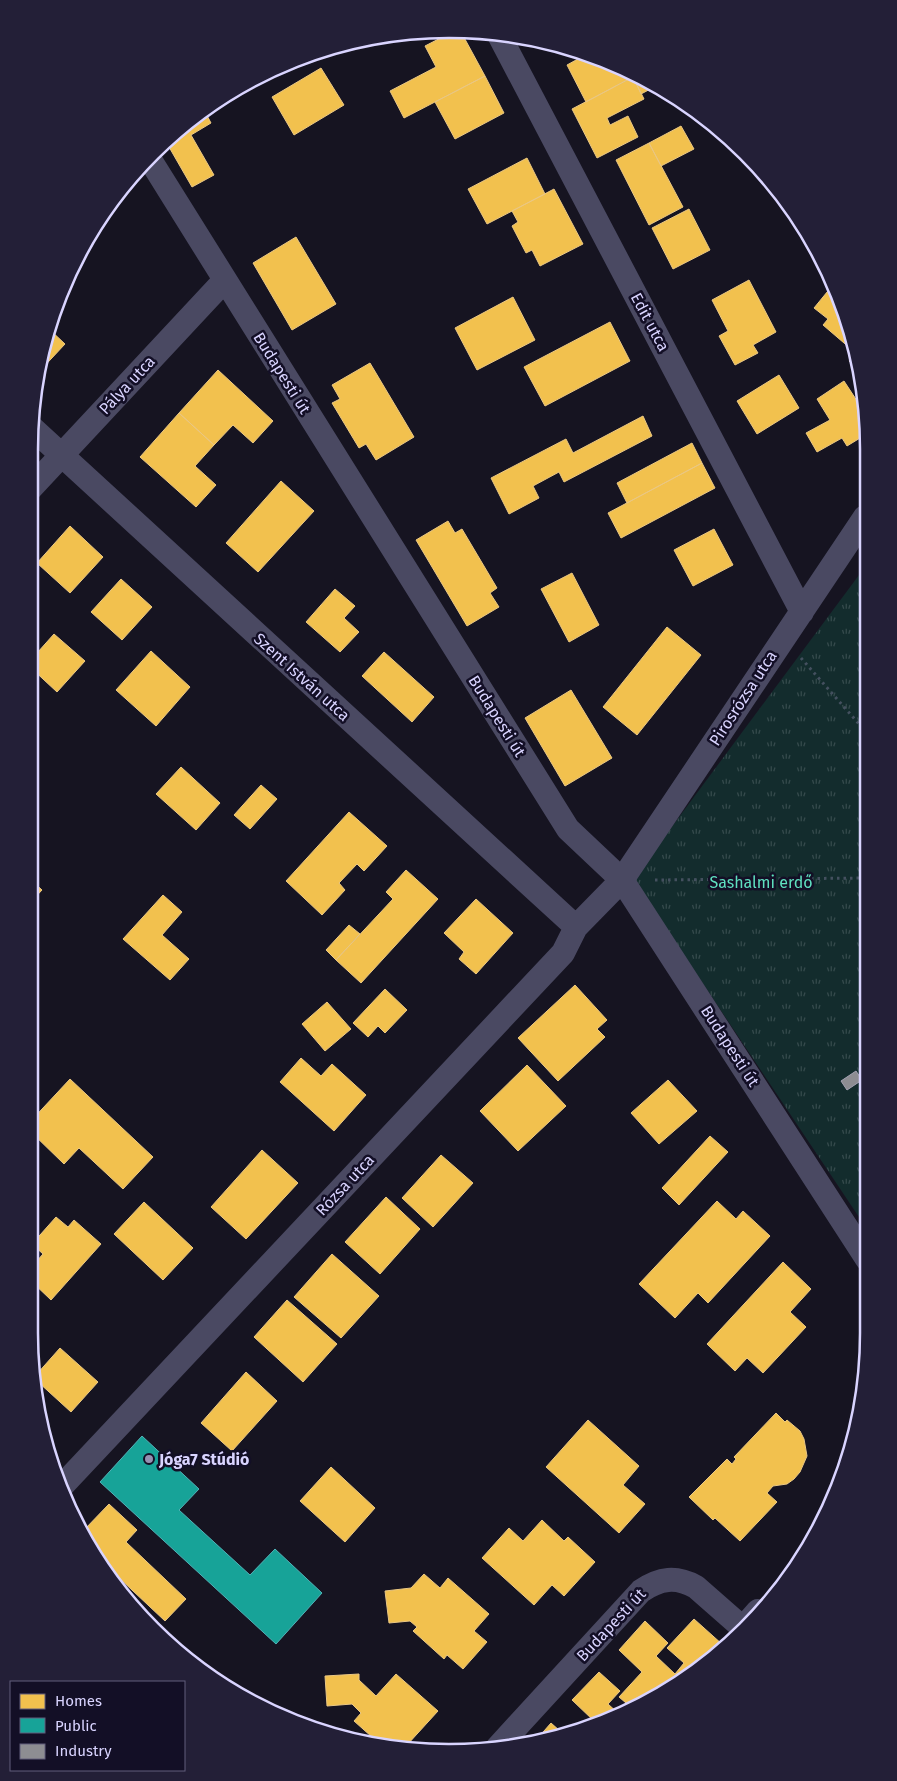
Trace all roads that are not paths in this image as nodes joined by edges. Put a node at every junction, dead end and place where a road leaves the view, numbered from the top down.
1 (502, 41) edge
2 (152, 164) edge
3 (224, 281) junction
4 (38, 434) edge
5 (61, 456) junction
6 (38, 480) edge
7 (860, 525) edge
8 (802, 612) junction
9 (622, 880) junction
10 (576, 927) junction
11 (860, 1248) edge
12 (66, 1482) edge
13 (743, 1619) edge
14 (505, 1740) edge

1 - 8 street, Edit utca
2 - 3 street, Budapesti út
3 - 5 street, Pálya utca
3 - 9 street, Budapesti út
4 - 5 street, Szent István utca
5 - 6 street, Pálya utca
5 - 10 street, Szent István utca
7 - 8 street, Pirosrózsa utca
8 - 9 street, Pirosrózsa utca
9 - 10 street, Rózsa utca
9 - 11 street, Budapesti út
10 - 12 street, Rózsa utca
13 - 14 street, Budapesti út

